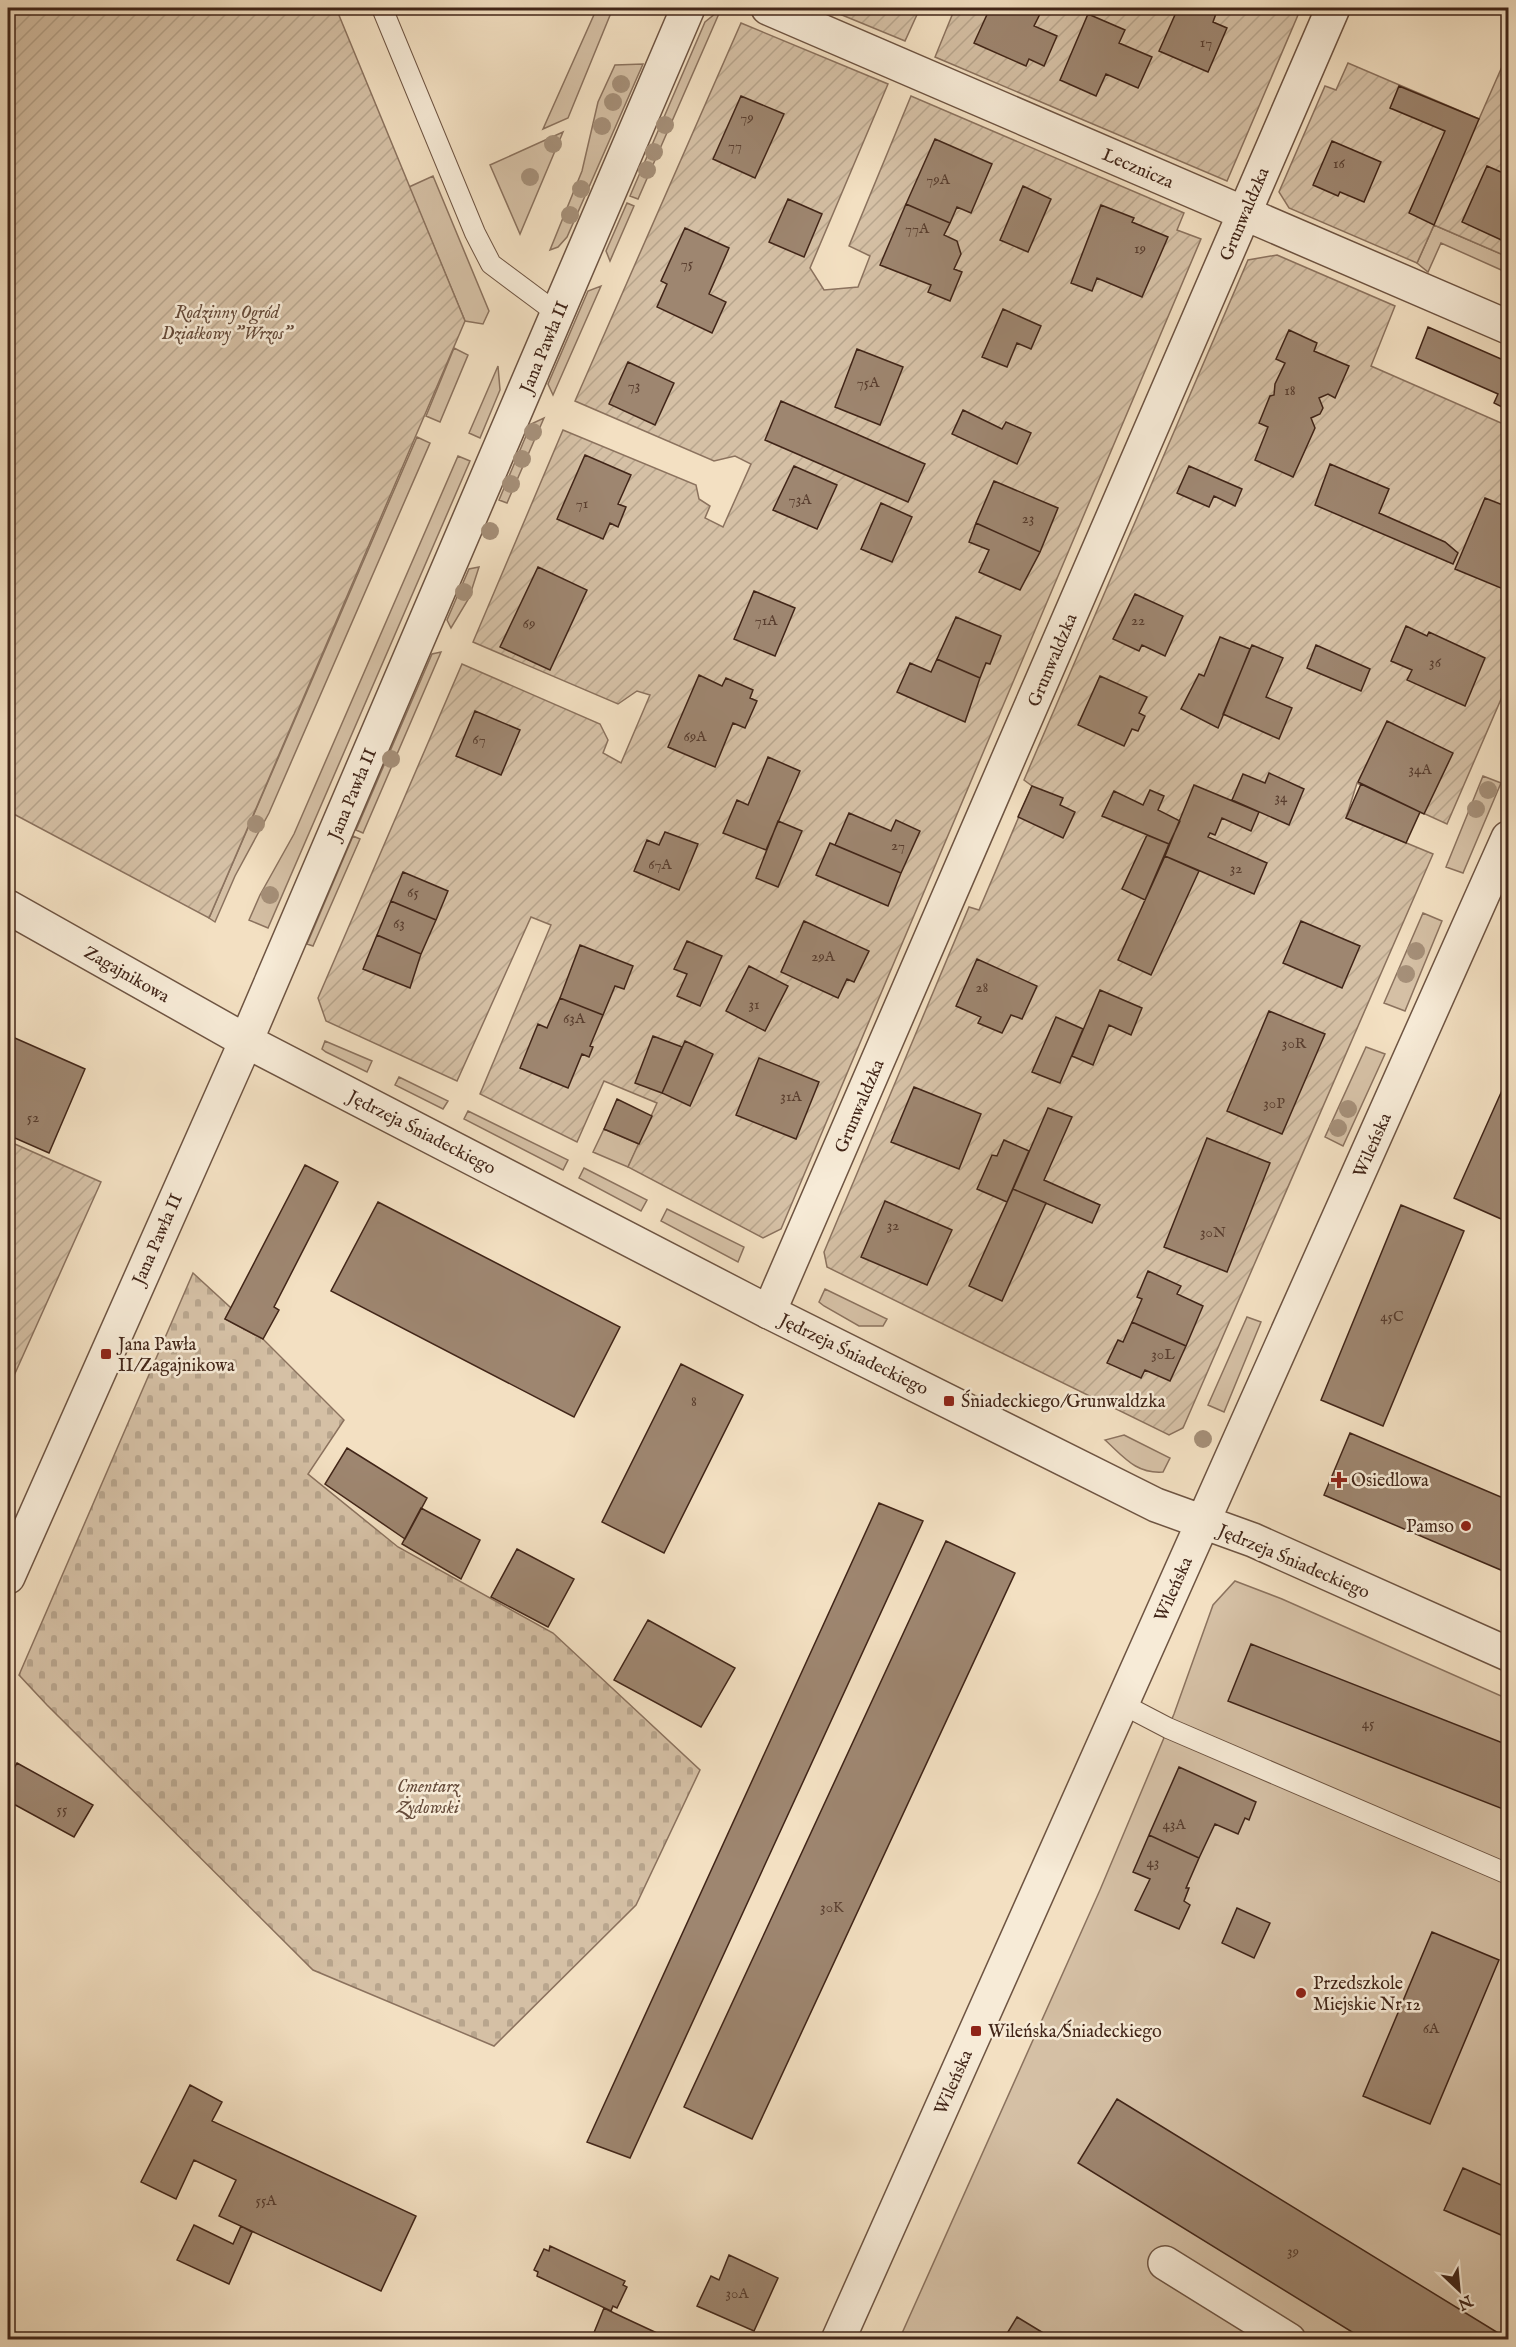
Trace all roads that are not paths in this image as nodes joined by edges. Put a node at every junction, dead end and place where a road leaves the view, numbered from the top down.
1 (382, 8) edge
2 (688, 8) edge
3 (768, 8) edge
4 (1333, 8) edge
5 (1244, 214) junction
6 (558, 314) junction
7 (1509, 327) edge
8 (1509, 838) edge
9 (8, 907) edge
10 (246, 1041) junction
11 (769, 1312) junction
12 (1203, 1523) junction
13 (8, 1577) edge
14 (1509, 1654) edge
15 (1122, 1704) junction
16 (1509, 1874) edge
17 (1165, 2263) dead end
18 (838, 2340) edge
19 (1289, 2340) edge

1 - 6 lane
2 - 6 street, Jana Pawła II
3 - 5 street, Lecznicza
4 - 5 street, Grunwaldzka
5 - 7 street, Lecznicza
5 - 11 street, Grunwaldzka
6 - 10 street, Jana Pawła II
8 - 12 street, Wileńska
9 - 10 street, Zagajnikowa
10 - 11 street, Jędrzeja Śniadeckiego
10 - 13 street, Jana Pawła II
11 - 12 street, Jędrzeja Śniadeckiego
12 - 14 street, Jędrzeja Śniadeckiego
12 - 15 street, Wileńska
15 - 16 lane
15 - 18 street, Wileńska
17 - 19 street

